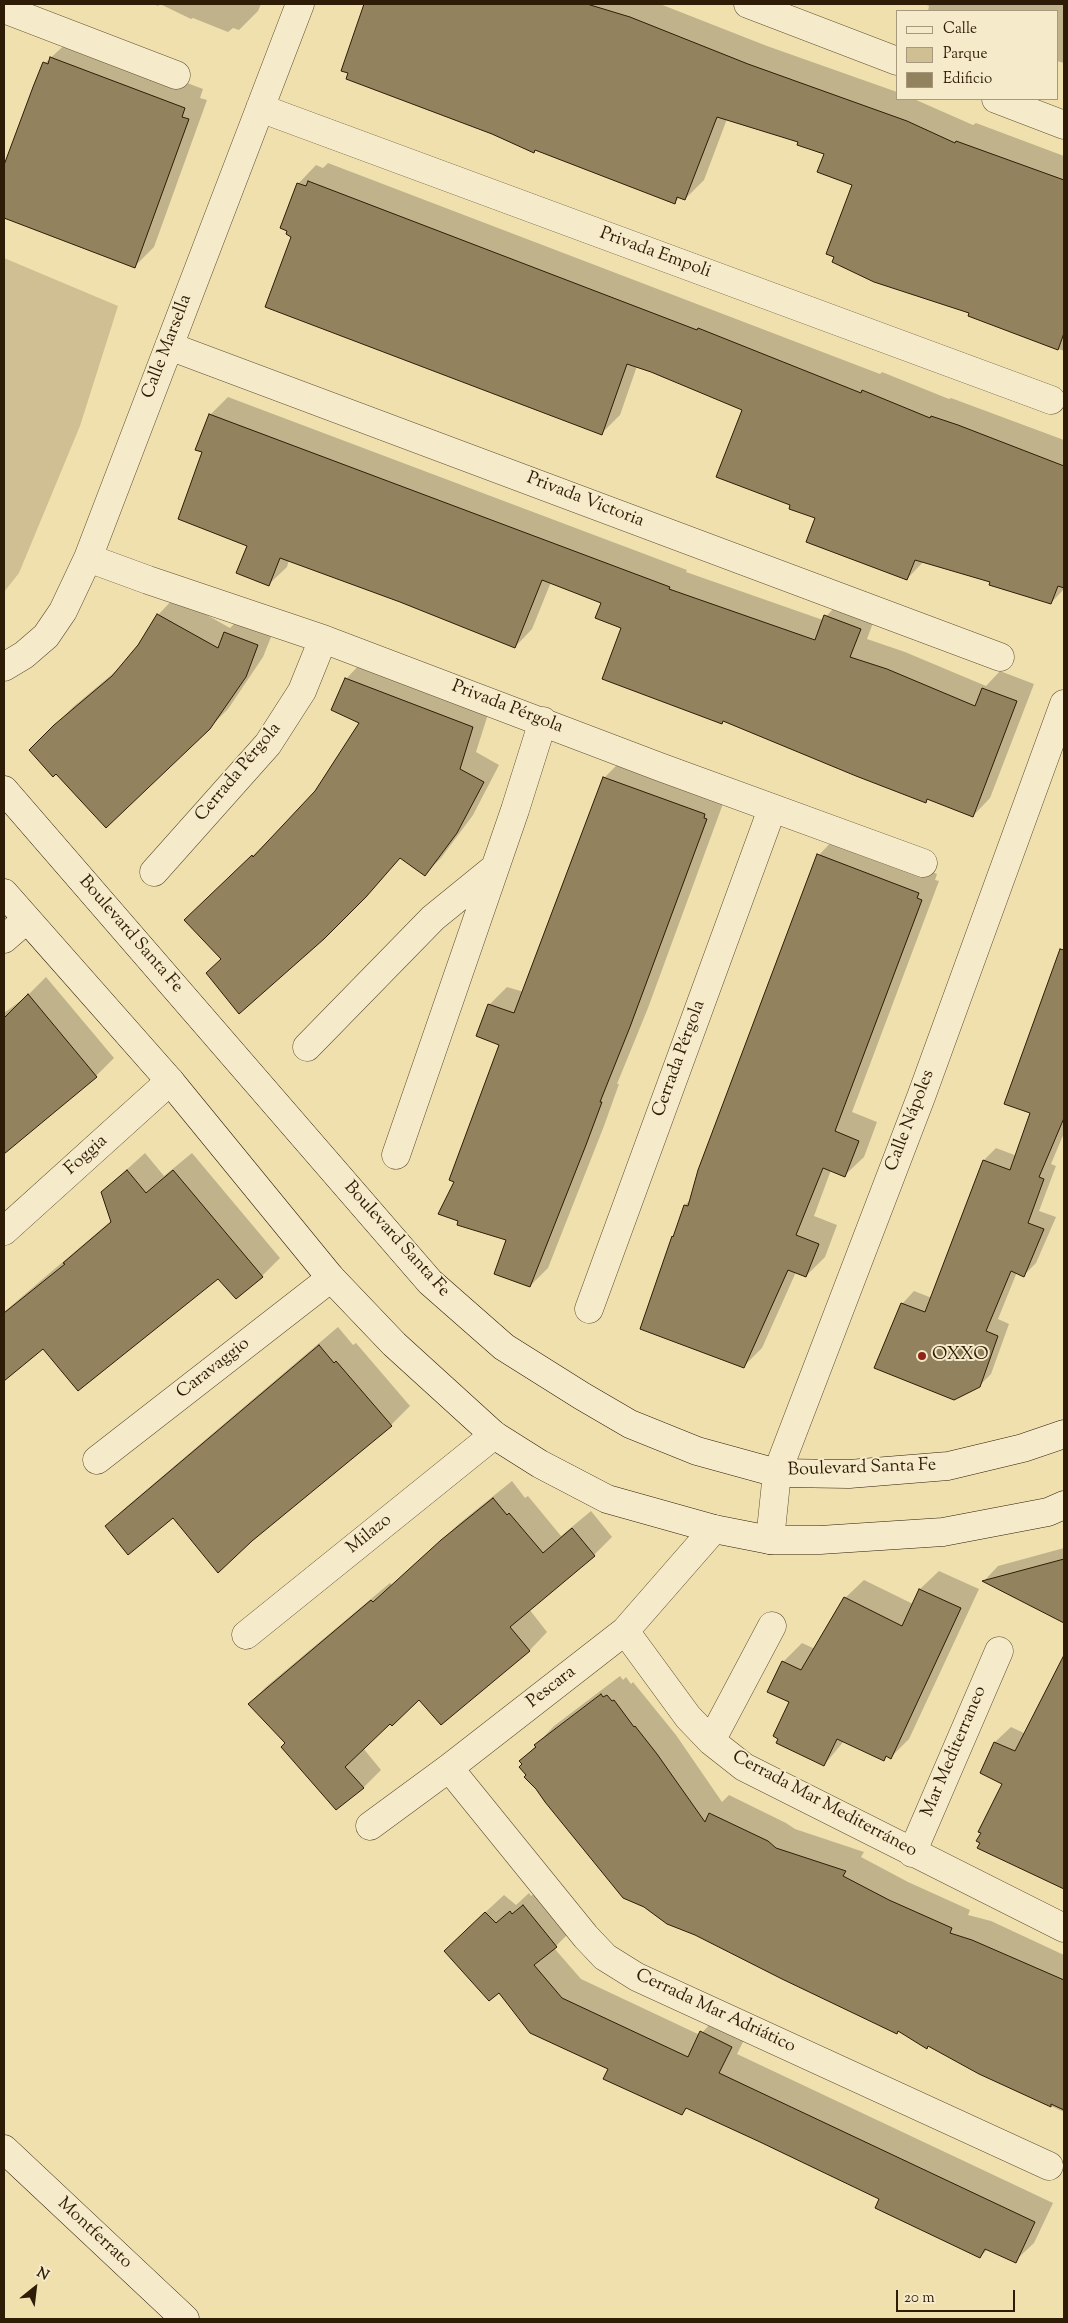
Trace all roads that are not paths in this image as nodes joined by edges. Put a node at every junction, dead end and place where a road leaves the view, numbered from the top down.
1 (300, 4) edge
2 (748, 4) edge
3 (4, 9) edge
4 (896, 61) edge
5 (176, 75) dead end
6 (999, 100) edge
7 (260, 108) junction
8 (1064, 125) edge
9 (169, 346) junction
10 (1051, 400) dead end
11 (88, 558) junction
12 (323, 639) junction
13 (1000, 657) dead end
14 (4, 668) edge
15 (1062, 718) edge
16 (543, 721) junction
17 (4, 790) edge
18 (772, 809) junction
19 (924, 863) dead end
20 (494, 869) junction
21 (154, 872) dead end
22 (4, 893) edge
23 (26, 920) junction
24 (4, 939) edge
25 (307, 1047) dead end
26 (170, 1081) junction
27 (396, 1155) dead end
28 (4, 1231) edge
29 (331, 1278) junction
30 (589, 1309) dead end
31 (1064, 1434) edge
32 (494, 1435) junction
33 (97, 1460) dead end
34 (776, 1473) junction
35 (1064, 1504) edge
36 (714, 1529) junction
37 (770, 1540) junction
38 (772, 1626) dead end
39 (625, 1631) junction
40 (246, 1635) dead end
41 (999, 1651) dead end
42 (711, 1741) junction
43 (449, 1768) junction
44 (370, 1826) dead end
45 (912, 1852) junction
46 (1064, 1928) edge
47 (4, 2150) edge
48 (1049, 2166) dead end
49 (185, 2319) edge

1 - 7 street, Calle Marsella
2 - 4 street
3 - 5 street
6 - 8 street
7 - 9 street, Calle Marsella
7 - 10 street, Privada Empoli
9 - 11 street, Calle Marsella
9 - 13 street, Privada Victoria
11 - 12 street, Privada Pérgola
11 - 14 street, Calle Marsella
12 - 16 street, Privada Pérgola
12 - 21 street, Cerrada Pérgola
15 - 34 street, Calle Nápoles
16 - 18 street, Privada Pérgola
16 - 20 street
17 - 34 street, Boulevard Santa Fe
18 - 19 street, Privada Pérgola
18 - 30 street, Cerrada Pérgola
20 - 25 street
20 - 27 street
22 - 23 street
23 - 24 street
23 - 26 street
26 - 28 street, Foggia
26 - 29 street
29 - 32 street
29 - 33 street, Caravaggio
31 - 34 street, Boulevard Santa Fe
32 - 36 street
32 - 40 street, Milazo
34 - 37 street, Calle Nápoles
35 - 37 street
36 - 37 street
36 - 39 street, Pescara
38 - 42 street
39 - 42 street, Cerrada Mar Mediterráneo
39 - 43 street, Pescara
41 - 45 street, Mar Mediterraneo
42 - 45 street, Cerrada Mar Mediterráneo
43 - 44 street, Pescara
43 - 48 street, Cerrada Mar Adriático
45 - 46 street, Cerrada Mar Mediterráneo
47 - 49 street, Montferrato

